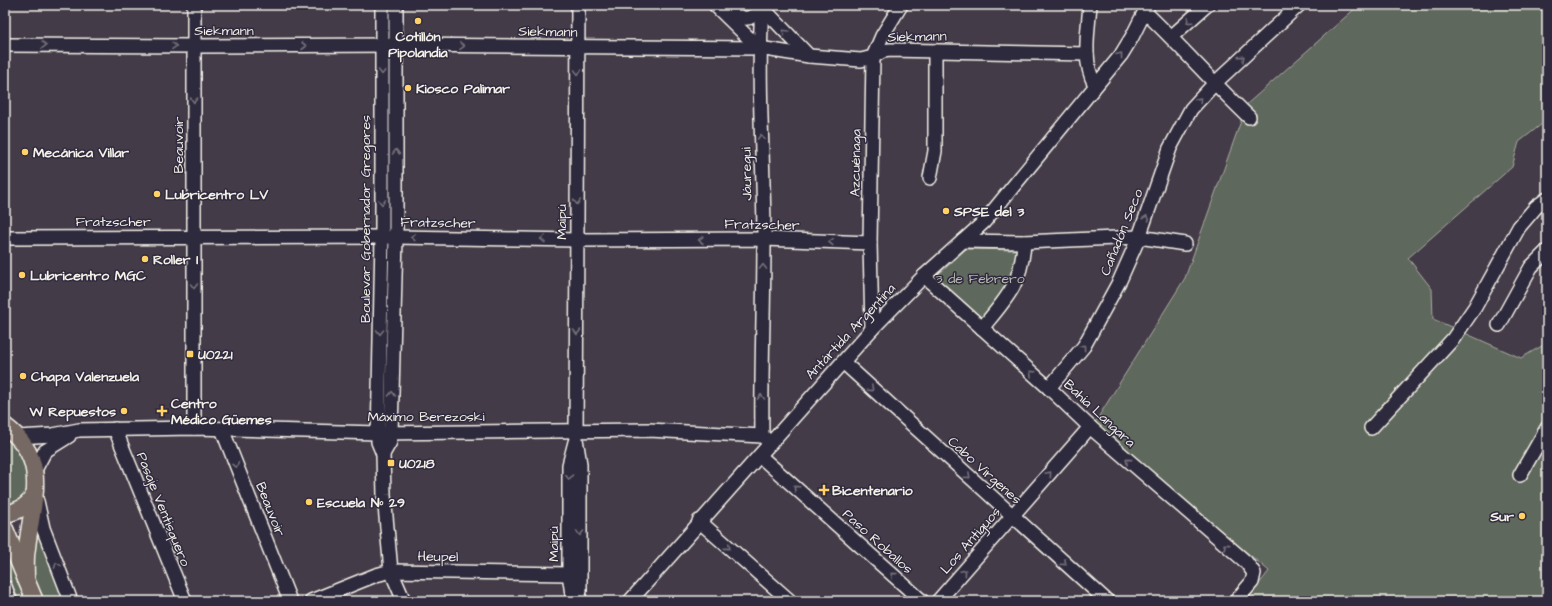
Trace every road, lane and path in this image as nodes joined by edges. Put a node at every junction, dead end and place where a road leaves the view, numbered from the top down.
1 (194, 5) edge
2 (382, 5) edge
3 (396, 5) edge
4 (578, 5) edge
5 (715, 5) edge
6 (726, 5) edge
7 (901, 5) edge
8 (1090, 5) edge
9 (1208, 5) edge
10 (1299, 5) edge
11 (761, 6) edge
12 (1146, 8) edge
13 (1171, 37) junction
14 (5, 44) edge
15 (382, 45) junction
16 (396, 45) junction
17 (194, 46) junction
18 (578, 48) junction
19 (759, 48) junction
20 (935, 51) junction
21 (1087, 54) junction
22 (809, 56) junction
23 (873, 57) junction
24 (1214, 84) junction
25 (1095, 85) junction
26 (1249, 117) dead end
27 (930, 178) dead end
28 (1547, 200) edge
29 (194, 237) junction
30 (382, 237) junction
31 (396, 237) junction
32 (1139, 237) junction
33 (5, 238) edge
34 (764, 239) junction
35 (577, 240) junction
36 (963, 241) junction
37 (1024, 242) junction
38 (870, 243) junction
39 (1185, 244) dead end
40 (1547, 251) edge
41 (924, 276) junction
42 (1499, 325) dead end
43 (982, 328) junction
44 (872, 329) junction
45 (843, 362) junction
46 (1049, 388) junction
47 (194, 428) junction
48 (1090, 428) junction
49 (1371, 428) dead end
50 (1547, 428) edge
51 (10, 429) edge
52 (115, 429) junction
53 (222, 429) junction
54 (79, 430) junction
55 (385, 433) junction
56 (576, 435) junction
57 (766, 440) junction
58 (760, 456) junction
59 (35, 470) junction
60 (1520, 475) dead end
61 (35, 492) junction
62 (5, 514) edge
63 (1012, 516) junction
64 (699, 521) junction
65 (5, 529) edge
66 (391, 571) junction
67 (569, 574) junction
68 (26, 579) junction
69 (5, 587) edge
70 (636, 599) edge
71 (10, 601) edge
72 (35, 601) edge
73 (72, 601) edge
74 (185, 601) edge
75 (290, 601) edge
76 (312, 601) edge
77 (404, 601) edge
78 (573, 601) edge
79 (578, 601) edge
80 (790, 601) edge
81 (922, 601) edge
82 (938, 601) edge
83 (1107, 601) edge
84 (1236, 601) edge

1 - 17 street, Beauvoir
2 - 15 street, Boulevar Gobernador Gregores
3 - 16 street, Boulevar Gobernador Gregores
4 - 18 street, Maipú
5 - 19 street
6 - 11 street
7 - 23 street, Azcuénaga
8 - 21 street
9 -> 13 street
24 -> 10 street, Cañadón Seco
11 - 19 street, Jáuregui
22 -> 11 street
12 - 13 street
25 -> 12 street, Antártida Argentina
13 - 24 street
14 -> 17 street, Siekmann
15 - 16 street, Siekmann
17 -> 15 street, Siekmann
15 -> 30 street, Boulevar Gobernador Gregores
16 -> 18 street, Siekmann
31 -> 16 street, Boulevar Gobernador Gregores
17 -> 29 street, Beauvoir
18 - 19 street, Siekmann
18 -> 35 street, Maipú
19 - 22 street, Siekmann
34 -> 19 street, Jáuregui
20 - 21 street, Siekmann
20 - 23 street, Siekmann
20 - 27 street
21 - 25 street
22 - 23 street, Siekmann
23 - 38 street, Azcuénaga
24 - 26 street
32 -> 24 street, Cañadón Seco
25 - 36 street, Antártida Argentina
28 - 49 street
29 - 30 street, Fratzscher
29 - 33 street, Fratzscher
29 -> 47 street, Beauvoir
30 - 31 street, Fratzscher
30 -> 55 street, Boulevar Gobernador Gregores
35 -> 31 street, Fratzscher
55 -> 31 street, Boulevar Gobernador Gregores
32 - 37 street
32 - 39 street
46 -> 32 street, Cañadón Seco
34 -> 35 street, Fratzscher
38 -> 34 street, Fratzscher
57 -> 34 street, Jáuregui
35 -> 56 street, Maipú
36 - 37 street
36 - 41 street, Antártida Argentina
37 - 43 street
38 - 44 street, Azcuénaga
40 - 42 street
41 - 43 street, Bahía Langara
41 - 44 street, Antártida Argentina
46 -> 43 street, Bahía Langara
44 - 45 street, Antártida Argentina
45 - 57 street, Antártida Argentina
45 -> 63 street, Cabo Virgenes
46 - 48 street, Bahía Langara
47 - 52 street, Máximo Berezoski
47 - 53 street, Máximo Berezoski
63 -> 48 street, Los Antiguos
84 -> 48 street, Bahía Langara
50 - 60 street
51 - 54 street, Máximo Berezoski
51 - 59 main road
52 - 54 street, Máximo Berezoski
52 - 74 street, Pasaje Ventisquero
53 - 55 street, Máximo Berezoski
53 -> 75 street, Beauvoir
54 - 59 street
55 - 56 street, Máximo Berezoski
55 - 66 street
56 - 57 street, Máximo Berezoski
56 -> 67 street, Maipú
56 -> 79 street, Maipú
57 - 58 street, Antártida Argentina
58 - 64 street, Antártida Argentina
81 -> 58 street, Paso Roballos
59 - 61 main road
61 - 62 main road
61 - 68 main road
73 -> 61 street
82 -> 63 street, Los Antiguos
63 -> 83 street, Cabo Virgenes
64 - 70 street, Antártida Argentina
64 -> 80 street
65 - 68 main road
66 - 67 street, Heupel
66 - 76 street, Heupel
66 - 77 street
67 - 78 street, Maipú
68 - 72 main road
69 - 71 street

